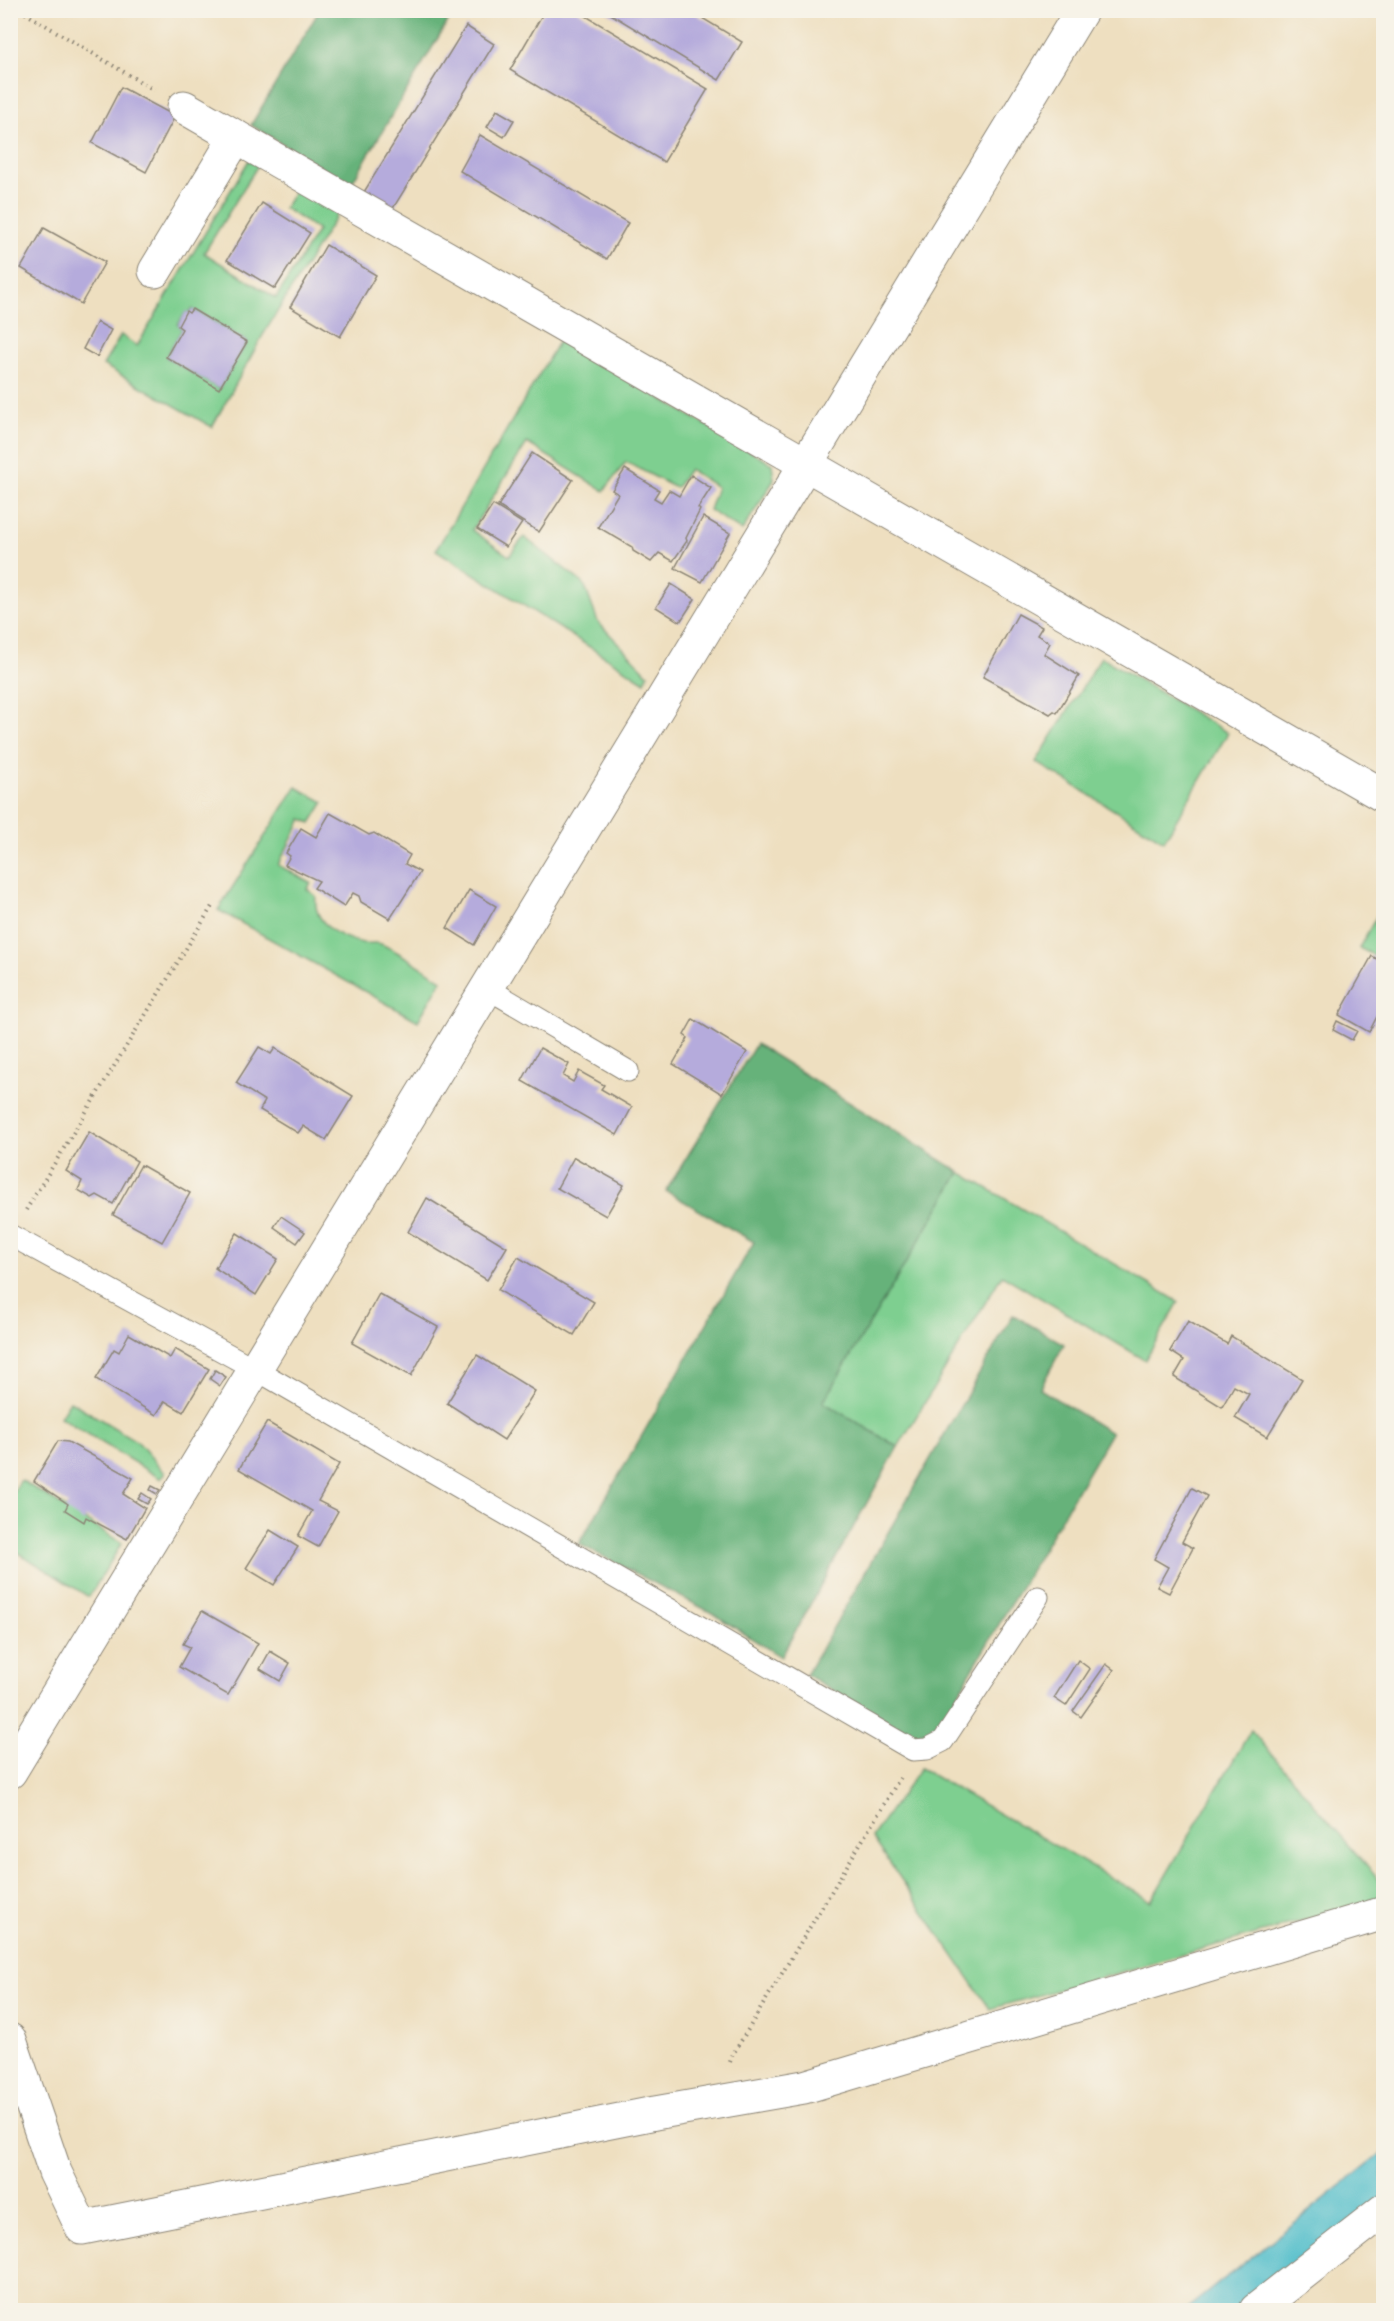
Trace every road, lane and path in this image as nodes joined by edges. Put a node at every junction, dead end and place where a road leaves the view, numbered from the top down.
1 (20, 10) edge
2 (1082, 10) edge
3 (184, 107) joint
4 (236, 137) junction
5 (155, 271) dead end
6 (806, 465) junction
7 (1383, 796) edge
8 (214, 903) dead end
9 (487, 988) junction
10 (628, 1071) dead end
11 (11, 1235) edge
12 (255, 1370) junction
13 (1038, 1597) dead end
14 (913, 1750) junction
15 (10, 1772) edge
16 (1383, 1912) edge
17 (10, 2040) edge
18 (719, 2102) junction
19 (1383, 2210) edge
20 (1256, 2310) edge

1 - 3 path
2 - 6 street
3 - 4 street
4 - 5 street
4 - 6 street
6 - 7 street
6 - 9 street
8 - 11 path
9 - 10 lane
9 - 12 street
11 - 12 lane
12 - 14 lane
12 - 15 street
13 - 14 lane
14 - 18 path
16 - 18 street
17 - 18 street
19 - 20 street

